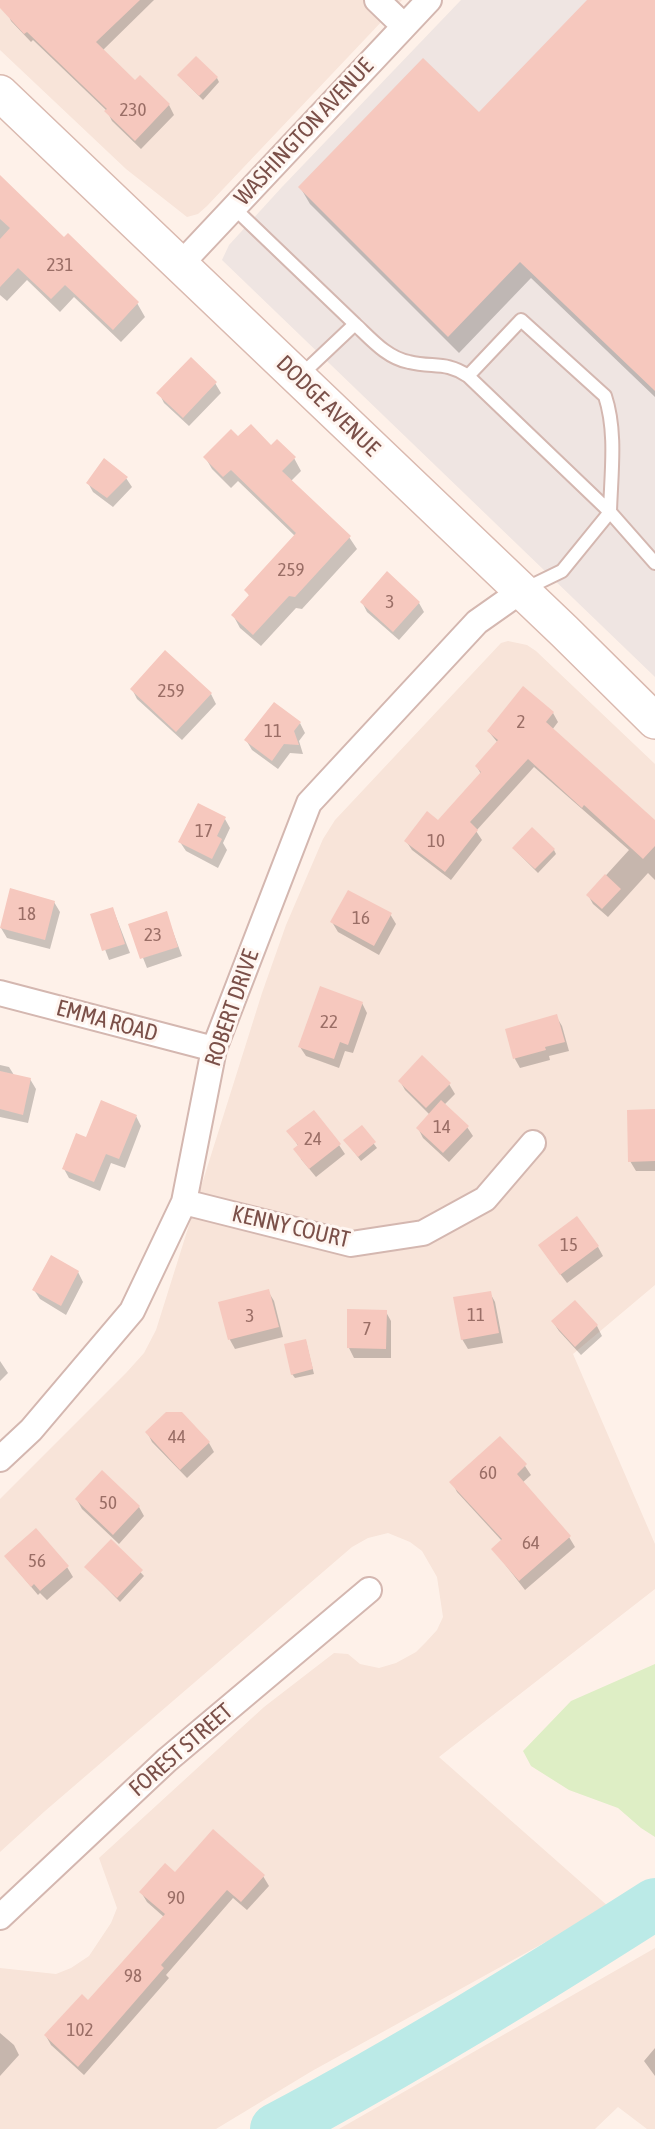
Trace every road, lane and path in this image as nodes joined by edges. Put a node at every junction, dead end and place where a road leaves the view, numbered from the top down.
1 (377, 0) edge
2 (429, 0) edge
3 (404, 26) junction
4 (0, 93) edge
5 (233, 207) junction
6 (180, 265) junction
7 (355, 324) junction
8 (468, 376) junction
9 (298, 378) junction
10 (610, 512) junction
11 (655, 563) edge
12 (520, 591) junction
13 (655, 721) edge
14 (0, 993) edge
15 (214, 1049) junction
16 (533, 1143) dead end
17 (184, 1202) junction
18 (0, 1458) edge
19 (369, 1590) dead end
20 (0, 1917) edge

1 - 3 street
2 - 3 street, WASHINGTON AVENUE
3 - 5 street, WASHINGTON AVENUE
4 - 6 main road, DODGE AVENUE
5 - 6 street, WASHINGTON AVENUE
5 - 7 lane
6 - 9 main road, DODGE AVENUE
7 - 8 lane
7 - 9 lane
8 - 10 lane
8 - 10 lane
9 - 12 main road, DODGE AVENUE
10 - 11 lane
10 - 12 lane
12 - 13 main road, DODGE AVENUE
12 - 15 street, ROBERT DRIVE
14 - 15 street, EMMA ROAD
15 - 17 street, ROBERT DRIVE
16 - 17 street, KENNY COURT
17 - 18 street, ROBERT DRIVE
19 - 20 street, FOREST STREET

